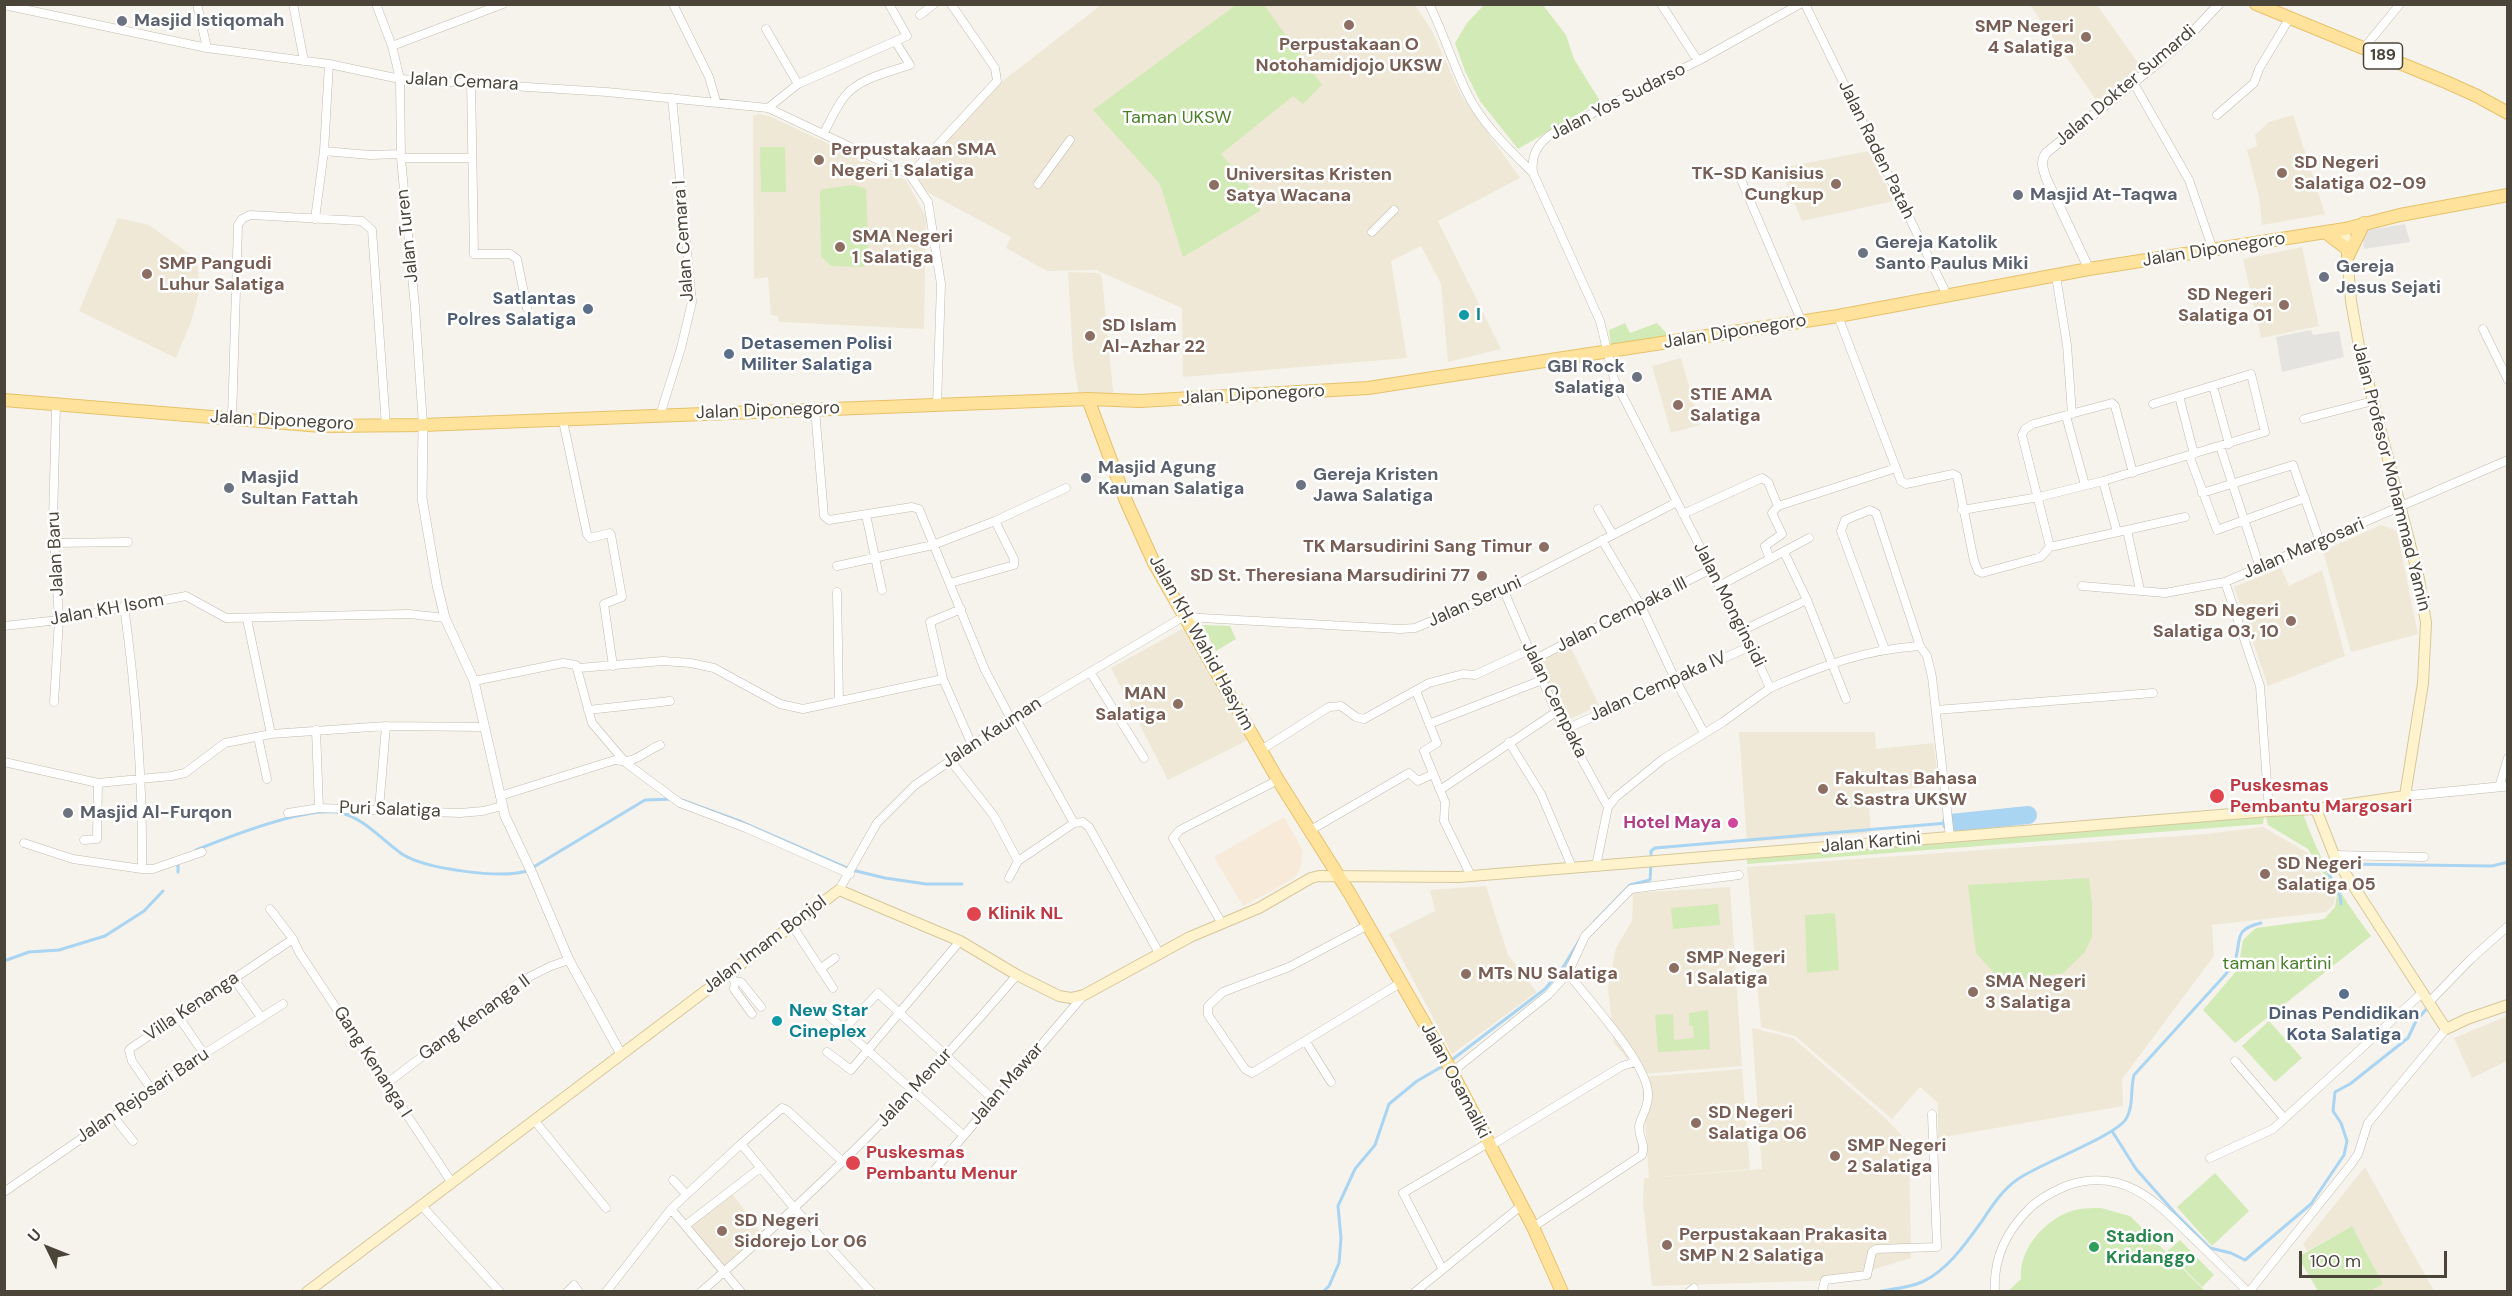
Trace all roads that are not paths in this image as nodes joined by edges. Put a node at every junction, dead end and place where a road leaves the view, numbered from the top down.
1 (197, 4) edge
2 (293, 4) edge
3 (376, 4) edge
4 (503, 4) edge
5 (673, 4) edge
6 (889, 4) edge
7 (934, 4) edge
8 (1429, 4) edge
9 (1661, 4) edge
10 (1800, 4) edge
11 (1805, 4) edge
12 (2218, 4) edge
13 (2256, 4) edge
14 (2400, 4) edge
15 (7, 5) edge
16 (953, 5) edge
17 (488, 7) edge
18 (920, 15) dead end
19 (2289, 19) junction
20 (766, 29) dead end
21 (895, 41) junction
22 (392, 46) junction
23 (207, 48) junction
24 (2364, 48) junction
25 (304, 61) junction
26 (1698, 61) junction
27 (329, 64) junction
28 (400, 79) junction
29 (471, 81) junction
30 (2133, 82) junction
31 (798, 84) junction
32 (672, 98) junction
33 (716, 101) junction
34 (768, 108) junction
35 (2508, 113) edge
36 (2217, 115) dead end
37 (823, 134) junction
38 (1070, 140) dead end
39 (324, 151) junction
40 (401, 156) junction
41 (471, 158) junction
42 (1533, 173) junction
43 (910, 175) junction
44 (1740, 177) dead end
45 (1038, 184) dead end
46 (2508, 186) edge
47 (2508, 195) edge
48 (2487, 199) junction
49 (1394, 210) dead end
50 (315, 219) junction
51 (2364, 223) junction
52 (2345, 229) junction
53 (1372, 232) dead end
54 (2325, 232) junction
55 (2213, 250) junction
56 (2347, 252) junction
57 (2089, 269) junction
58 (2056, 276) junction
59 (1947, 295) junction
60 (527, 308) dead end
61 (1838, 316) junction
62 (1801, 320) junction
63 (2483, 329) dead end
64 (1606, 353) junction
65 (2508, 380) edge
66 (2213, 386) junction
67 (2179, 396) junction
68 (1088, 399) junction
69 (4, 400) edge
70 (2373, 400) junction
71 (2153, 404) dead end
72 (937, 405) junction
73 (56, 406) junction
74 (815, 409) junction
75 (660, 415) junction
76 (2069, 415) junction
77 (232, 419) junction
78 (2304, 419) dead end
79 (563, 421) junction
80 (423, 425) junction
81 (386, 426) junction
82 (2229, 444) junction
83 (2220, 446) junction
84 (2191, 455) junction
85 (2508, 460) edge
86 (1896, 468) junction
87 (2133, 473) junction
88 (2103, 481) junction
89 (2231, 483) junction
90 (2085, 485) junction
91 (1066, 488) dead end
92 (2202, 493) junction
93 (2039, 497) junction
94 (2305, 498) junction
95 (1677, 502) junction
96 (1778, 506) junction
97 (2400, 508) junction
98 (1598, 509) dead end
99 (1962, 510) junction
100 (1683, 514) junction
101 (866, 515) junction
102 (2185, 517) dead end
103 (994, 521) junction
104 (2244, 521) junction
105 (2127, 530) junction
106 (2117, 531) junction
107 (1613, 535) junction
108 (1809, 538) dead end
109 (1602, 540) junction
110 (128, 542) dead end
111 (2320, 542) junction
112 (54, 543) junction
113 (933, 545) junction
114 (2050, 547) junction
115 (1784, 552) junction
116 (876, 557) junction
117 (1770, 559) junction
118 (837, 566) dead end
119 (2260, 568) junction
120 (1711, 569) junction
121 (2225, 582) junction
122 (950, 583) junction
123 (1719, 586) junction
124 (2082, 586) dead end
125 (882, 590) dead end
126 (2140, 590) junction
127 (1504, 591) junction
128 (837, 592) dead end
129 (1807, 600) junction
130 (124, 606) junction
131 (1641, 606) junction
132 (961, 609) junction
133 (1183, 616) junction
134 (445, 618) junction
135 (247, 619) junction
136 (59, 620) junction
137 (4, 626) edge
138 (1741, 631) junction
139 (1750, 646) junction
140 (1920, 646) junction
141 (1528, 650) junction
142 (1885, 650) junction
143 (1533, 660) junction
144 (1832, 664) junction
145 (613, 666) junction
146 (579, 668) junction
147 (1090, 672) junction
148 (943, 679) junction
149 (1542, 680) junction
150 (1676, 680) junction
151 (474, 681) junction
152 (1770, 688) junction
153 (1416, 691) junction
154 (2153, 693) dead end
155 (1846, 699) dead end
156 (670, 701) dead end
157 (839, 701) junction
158 (54, 702) dead end
159 (588, 710) junction
160 (1936, 710) junction
161 (1556, 712) junction
162 (1013, 718) junction
163 (1429, 724) junction
164 (386, 726) junction
165 (483, 727) junction
166 (1566, 729) junction
167 (316, 730) junction
168 (1704, 733) junction
169 (271, 734) junction
170 (258, 737) junction
171 (1509, 742) junction
172 (660, 745) dead end
173 (972, 745) junction
174 (1261, 750) junction
175 (1144, 758) dead end
176 (2508, 758) edge
177 (950, 759) junction
178 (4, 762) edge
179 (626, 763) junction
180 (1433, 774) junction
181 (139, 777) junction
182 (267, 779) dead end
183 (1278, 780) junction
184 (98, 783) junction
185 (2503, 786) edge
186 (1440, 789) junction
187 (500, 796) junction
188 (2404, 796) junction
189 (502, 806) junction
190 (1608, 807) junction
191 (319, 808) junction
192 (379, 809) junction
193 (2316, 809) junction
194 (2269, 811) junction
195 (288, 813) dead end
196 (1074, 823) junction
197 (1309, 831) junction
198 (1950, 837) junction
199 (84, 840) dead end
200 (24, 843) dead end
201 (202, 852) dead end
202 (2335, 856) junction
203 (2424, 857) dead end
204 (1018, 861) junction
205 (142, 866) junction
206 (1596, 866) junction
207 (1572, 867) junction
208 (850, 873) junction
209 (1739, 875) dead end
210 (1337, 876) junction
211 (1471, 876) junction
212 (1009, 878) dead end
213 (839, 890) junction
214 (270, 909) dead end
215 (1221, 922) junction
216 (792, 925) junction
217 (1368, 925) junction
218 (2508, 926) edge
219 (293, 939) junction
220 (960, 941) junction
221 (1159, 953) junction
222 (835, 958) dead end
223 (569, 960) junction
224 (820, 969) junction
225 (1568, 973) junction
226 (1017, 975) junction
227 (732, 977) junction
228 (234, 979) junction
229 (1402, 982) junction
230 (833, 988) dead end
231 (1084, 994) junction
232 (2428, 1001) junction
233 (283, 1004) dead end
234 (2508, 1005) edge
235 (760, 1007) dead end
236 (821, 1009) dead end
237 (900, 1013) junction
238 (752, 1014) dead end
239 (178, 1016) junction
240 (261, 1017) junction
241 (844, 1029) junction
242 (2446, 1029) junction
243 (1306, 1042) junction
244 (868, 1050) junction
245 (827, 1052) dead end
246 (204, 1054) junction
247 (621, 1054) junction
248 (946, 1055) junction
249 (2235, 1061) dead end
250 (1636, 1062) junction
251 (1449, 1066) junction
252 (1331, 1082) dead end
253 (386, 1084) junction
254 (152, 1090) junction
255 (914, 1091) junction
256 (994, 1100) junction
257 (1932, 1114) dead end
258 (113, 1116) junction
259 (2284, 1118) junction
260 (534, 1120) junction
261 (963, 1135) junction
262 (133, 1141) dead end
263 (741, 1144) junction
264 (1489, 1144) junction
265 (2210, 1158) dead end
266 (843, 1162) junction
267 (760, 1168) junction
268 (932, 1174) dead end
269 (673, 1180) dead end
270 (452, 1183) junction
271 (4, 1192) edge
272 (686, 1194) junction
273 (1522, 1205) junction
274 (422, 1206) junction
275 (606, 1208) dead end
276 (794, 1208) junction
277 (671, 1209) junction
278 (686, 1225) junction
279 (1533, 1227) junction
280 (1442, 1268) junction
281 (724, 1271) junction
282 (307, 1292) edge
283 (500, 1292) edge
284 (567, 1292) edge
285 (579, 1292) edge
286 (606, 1292) edge
287 (701, 1292) edge
288 (741, 1292) edge
289 (871, 1292) edge
290 (1414, 1292) edge
291 (1562, 1292) edge
292 (1822, 1292) edge
293 (1995, 1292) edge
294 (2248, 1292) edge

1 - 23 street
2 - 25 street
3 - 22 street, Jalan Turen
4 - 17 street
5 - 33 street
6 - 21 street
7 - 18 street
8 - 42 street
9 - 26 street
10 - 26 street, Jalan Yos Sudarso
11 - 59 street, Jalan Raden Patah
12 - 30 street, Jalan Dokter Sumardi
13 - 19 main road, 189
14 - 24 street
15 - 23 street, Jalan Cemara
16 - 43 street
17 - 22 street
19 - 24 main road, 189
19 - 36 street
20 - 31 street
21 - 31 street
21 - 37 street
22 - 28 street, Jalan Turen
23 - 25 street, Jalan Cemara
24 - 35 main road, 189
25 - 27 street, Jalan Cemara
26 - 42 street, Jalan Yos Sudarso
27 - 28 street, Jalan Cemara
27 - 39 street
28 - 29 street, Jalan Cemara
28 - 40 street, Jalan Turen
29 - 32 street, Jalan Cemara
29 - 41 street
30 - 55 street
30 - 57 street, Jalan Dokter Sumardi
31 - 34 street
32 - 33 street, Jalan Cemara
32 - 75 street, Jalan Cemara I
33 - 34 street, Jalan Cemara
34 - 37 street, Jalan Cemara
37 - 43 street, Jalan Cemara
38 - 45 street
39 - 40 street
39 - 50 street
40 - 41 street
40 - 80 street, Jalan Turen
41 - 60 street
42 - 64 street
43 - 72 street
44 - 62 street
46 - 48 main road, Jalan Diponegoro
47 - 48 main road, Jalan Diponegoro
48 - 51 main road, Jalan Diponegoro
49 - 53 street
50 - 77 street
50 - 81 street
51 - 52 main road, Jalan Diponegoro
51 - 56 main road
52 - 54 main road, Jalan Diponegoro
52 - 56 main road, Jalan Profesor Mohammad Yamin
54 - 55 main road, Jalan Diponegoro
54 - 56 main road
55 - 57 main road, Jalan Diponegoro
56 - 70 main road, Jalan Profesor Mohammad Yamin
57 - 58 main road, Jalan Diponegoro
58 - 59 main road, Jalan Diponegoro
58 - 76 street
59 - 61 main road, Jalan Diponegoro
61 - 62 main road, Jalan Diponegoro
61 - 86 street
62 - 64 main road, Jalan Diponegoro
63 - 65 street
64 - 68 main road, Jalan Diponegoro
64 - 95 street, Jalan Monginsidi
66 - 67 street
66 - 82 street
66 - 82 street
67 - 71 street
67 - 84 street
68 - 72 main road, Jalan Diponegoro
68 - 133 main road, Jalan KH. Wahid Hasyim
69 - 73 main road, Jalan Diponegoro
70 - 78 street
70 - 97 main road, Jalan Profesor Mohammad Yamin
72 - 74 main road, Jalan Diponegoro
73 - 77 main road, Jalan Diponegoro
73 - 112 street, Jalan Baru
74 - 75 main road, Jalan Diponegoro
74 - 101 street
75 - 79 main road, Jalan Diponegoro
76 - 87 street
76 - 90 street
76 - 93 street
77 - 81 main road, Jalan Diponegoro
79 - 80 main road, Jalan Diponegoro
79 - 145 street
80 - 81 main road, Jalan Diponegoro
80 - 134 street
82 - 83 street
83 - 84 street
83 - 89 street
84 - 87 street
84 - 92 street
85 - 97 street, Jalan Margosari
86 - 96 street
86 - 99 street
87 - 88 street
88 - 90 street
88 - 106 street
89 - 92 street
89 - 94 street
89 - 104 street
90 - 93 street
91 - 103 street
92 - 104 street
93 - 99 street
93 - 114 street
94 - 104 street
94 - 111 street
95 - 100 street, Jalan Monginsidi
95 - 107 street, Jalan Seruni
96 - 100 street
96 - 117 street
97 - 111 street, Jalan Margosari
97 - 188 main road, Jalan Profesor Mohammad Yamin
98 - 107 street
99 - 114 street
100 - 120 street, Jalan Monginsidi
101 - 113 street
101 - 116 street
102 - 105 street
103 - 113 street
103 - 122 street
104 - 119 street
105 - 106 street
105 - 126 street
106 - 114 street
107 - 109 street, Jalan Seruni
108 - 115 street
109 - 127 street, Jalan Seruni
109 - 131 street
110 - 112 street
111 - 119 street, Jalan Margosari
112 - 136 street, Jalan Baru
113 - 116 street
113 - 122 street
115 - 117 street
115 - 129 street
116 - 118 street
116 - 125 street
117 - 123 street
119 - 121 street, Jalan Margosari
120 - 123 street, Jalan Monginsidi
120 - 131 street, Jalan Cempaka III
121 - 126 street
121 - 194 street, Jalan Margosari
122 - 132 street
123 - 138 street, Jalan Monginsidi
124 - 126 street
127 - 133 street, Jalan Seruni
127 - 141 street, Jalan Cempaka
128 - 157 street
129 - 138 street
129 - 144 street
130 - 135 street, Jalan KH Isom
130 - 136 street, Jalan KH Isom
130 - 181 street
131 - 143 street, Jalan Cempaka III
131 - 150 street
132 - 148 street
132 - 162 street
133 - 147 street, Jalan Kauman
133 - 174 main road, Jalan KH. Wahid Hasyim
134 - 135 street, Jalan KH Isom
134 - 151 street
135 - 169 street
136 - 137 street, Jalan KH Isom
136 - 158 street, Jalan Baru
138 - 139 street, Jalan Monginsidi
139 - 150 street, Jalan Cempaka IV
139 - 152 street, Jalan Monginsidi
140 - 142 street
140 - 142 street
140 - 160 street
141 - 143 street, Jalan Cempaka
141 - 153 street
142 - 144 street
143 - 149 street, Jalan Cempaka
144 - 152 street
144 - 155 street
145 - 146 street
145 - 157 street
146 - 151 street
146 - 159 street
147 - 162 street, Jalan Kauman
147 - 175 street
148 - 157 street
148 - 173 street
149 - 161 street, Jalan Cempaka
149 - 163 street
150 - 166 street, Jalan Cempaka IV
150 - 168 street
151 - 165 street
152 - 168 street, Jalan Monginsidi
153 - 163 street
153 - 174 street
154 - 160 street
156 - 159 street
159 - 179 street
160 - 198 street
161 - 166 street, Jalan Cempaka
161 - 171 street
162 - 173 street, Jalan Kauman
162 - 196 street
163 - 180 street
164 - 165 street
164 - 167 street
164 - 192 street
165 - 187 street
166 - 190 street, Jalan Cempaka
167 - 169 street
167 - 191 street, Puri Salatiga
168 - 190 street, Jalan Monginsidi
169 - 170 street
170 - 181 street
170 - 182 street
171 - 186 street
171 - 207 street
172 - 179 street
173 - 177 street, Jalan Kauman
174 - 183 main road, Jalan KH. Wahid Hasyim
176 - 185 street
177 - 204 street
177 - 208 street, Jalan Kauman
178 - 184 street
179 - 187 street
179 - 208 street
180 - 186 street
180 - 197 street
181 - 184 street
181 - 205 street
183 - 197 main road, Jalan KH. Wahid Hasyim
183 - 215 street
184 - 199 street
185 - 188 street
186 - 211 street
187 - 189 street
188 - 193 main road, Jalan Kartini
189 - 192 street, Puri Salatiga
189 - 223 street
190 - 206 street
191 - 192 street, Puri Salatiga
191 - 195 street
193 - 194 main road, Jalan Kartini
193 - 202 main road
194 - 198 main road, Jalan Kartini
196 - 204 street
196 - 221 street
197 - 210 main road, Jalan KH. Wahid Hasyim
198 - 206 main road, Jalan Kartini
200 - 205 street
201 - 205 street
202 - 203 street
202 - 232 main road
204 - 212 street
206 - 207 main road, Jalan Kartini
207 - 211 main road, Jalan Kartini
208 - 213 street, Jalan Kauman
209 - 225 street
210 - 211 main road, Jalan Kartini
210 - 215 main road, Jalan Imam Bonjol
210 - 217 main road, Jalan Osamaliki
213 - 216 main road, Jalan Imam Bonjol
213 - 220 main road, Jalan Imam Bonjol
214 - 219 street
215 - 221 main road, Jalan Imam Bonjol
216 - 224 street
216 - 227 main road, Jalan Imam Bonjol
217 - 229 main road, Jalan Osamaliki
217 - 243 street
218 - 232 street
219 - 228 street, Villa Kenanga
219 - 253 street, Gang Kenanga I
220 - 226 main road, Jalan Imam Bonjol
220 - 237 street
221 - 231 main road, Jalan Imam Bonjol
222 - 224 street
223 - 247 street
223 - 253 street, Gang Kenanga II
224 - 230 street
225 - 250 street
225 - 251 street
226 - 231 main road, Jalan Imam Bonjol
226 - 248 street, Jalan Menur
227 - 235 street
227 - 238 street
227 - 247 main road, Jalan Imam Bonjol
228 - 239 street, Villa Kenanga
228 - 240 street
229 - 243 street
229 - 251 main road, Jalan Osamaliki
231 - 256 street, Jalan Mawar
232 - 242 main road
232 - 259 street
233 - 240 street, Jalan Rejosari Baru
234 - 242 main road
236 - 241 street
237 - 241 street
237 - 244 street
237 - 248 street
239 - 246 street
239 - 254 street, Villa Kenanga
240 - 246 street, Jalan Rejosari Baru
241 - 244 street
242 - 294 street
243 - 252 street
244 - 245 street
244 - 255 street
246 - 254 street, Jalan Rejosari Baru
247 - 260 main road, Jalan Imam Bonjol
248 - 255 street, Jalan Menur
248 - 256 street
249 - 259 street
250 - 264 street
250 - 279 street
251 - 264 main road, Jalan Osamaliki
253 - 270 street, Gang Kenanga I
254 - 258 street, Jalan Rejosari Baru
255 - 261 street
255 - 266 street, Jalan Menur
256 - 261 street, Jalan Mawar
257 - 292 street
258 - 262 street
258 - 271 street, Jalan Rejosari Baru
259 - 265 street
260 - 270 main road, Jalan Imam Bonjol
260 - 275 street
261 - 268 street, Jalan Mawar
263 - 266 street
263 - 267 street
263 - 272 street
264 - 273 main road, Jalan Osamaliki
264 - 280 street
266 - 276 street, Jalan Menur
267 - 276 street
267 - 278 street
269 - 272 street
270 - 274 main road, Jalan Imam Bonjol
272 - 277 street
273 - 279 main road, Jalan Osamaliki
273 - 280 street
274 - 282 main road, Jalan Imam Bonjol
274 - 283 street
276 - 281 street, Jalan Menur
276 - 289 street
277 - 278 street
277 - 286 street
278 - 281 street
279 - 291 main road, Jalan Osamaliki
280 - 290 street
281 - 287 street, Jalan Menur
281 - 288 street
284 - 285 street
293 - 294 street

